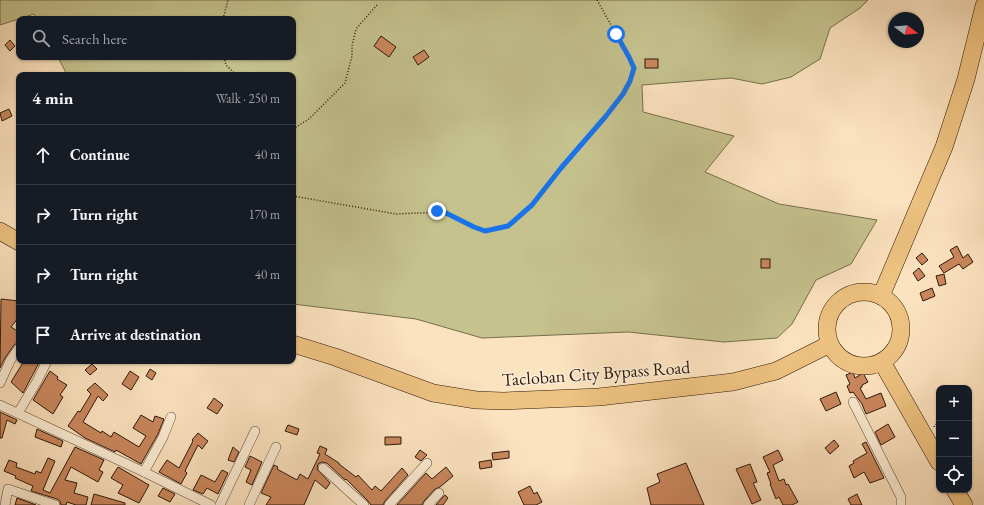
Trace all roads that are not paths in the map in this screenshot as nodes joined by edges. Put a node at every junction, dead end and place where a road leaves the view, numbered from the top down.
1 (984, 6) edge
2 (0, 231) edge
3 (16, 240) edge
4 (881, 296) junction
5 (830, 344) junction
6 (296, 345) edge
7 (16, 352) edge
8 (882, 362) junction
9 (46, 364) edge
10 (0, 383) edge
11 (853, 402) dead end
12 (0, 405) edge
13 (18, 412) junction
14 (171, 417) dead end
15 (255, 431) dead end
16 (276, 447) dead end
17 (936, 457) edge
18 (427, 463) dead end
19 (324, 468) dead end
20 (144, 472) junction
21 (439, 493) dead end
22 (957, 493) edge
23 (5, 505) edge
24 (54, 505) edge
25 (211, 505) edge
26 (220, 505) edge
27 (249, 505) edge
28 (364, 505) edge
29 (389, 505) edge
30 (428, 505) edge
31 (901, 505) edge
32 (964, 505) edge

1 - 4 highway
2 - 3 highway
4 - 5 highway
4 - 8 highway
5 - 6 highway, Tacloban City Bypass Road
5 - 8 highway
7 - 10 street
8 - 17 highway
9 - 13 street
11 - 31 street
12 - 13 street
13 - 20 street
14 - 20 street
15 - 26 street
16 - 27 street
18 - 29 street
19 - 28 street
20 - 25 street
21 - 30 street
22 - 32 highway
23 - 24 street

